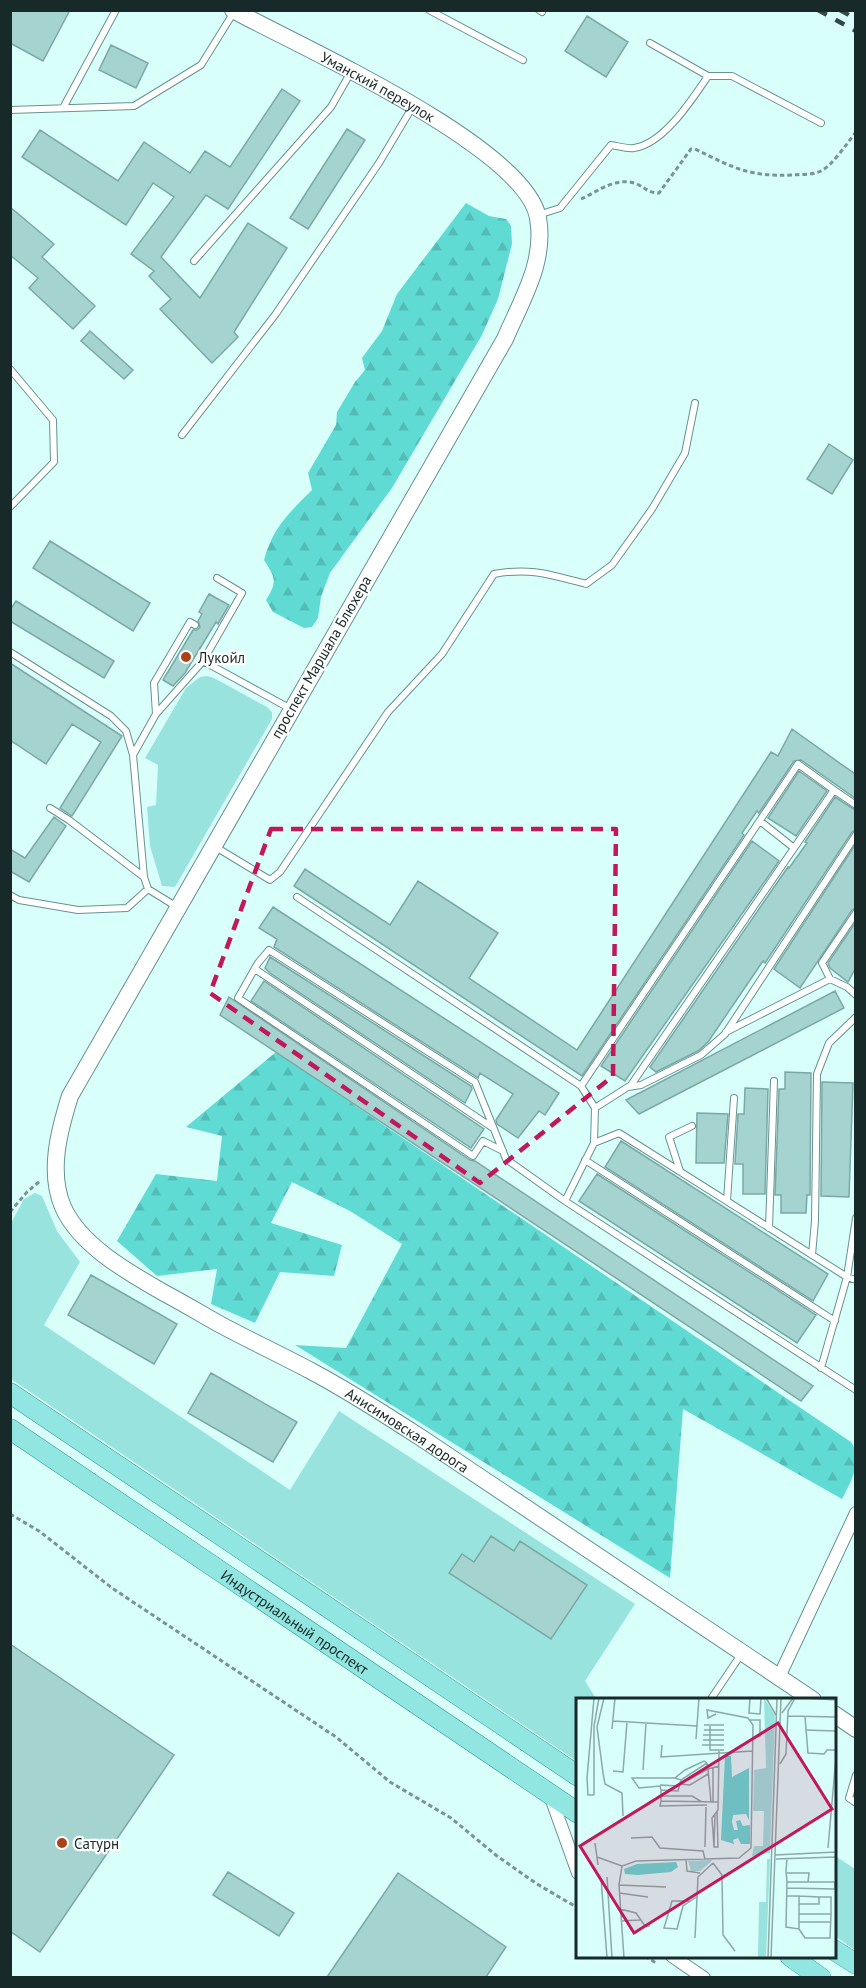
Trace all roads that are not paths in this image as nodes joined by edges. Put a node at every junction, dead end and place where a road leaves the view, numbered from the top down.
1 (116, 10) edge
2 (429, 10) edge
3 (234, 11) edge
4 (650, 43) dead end
5 (523, 60) dead end
6 (351, 72) junction
7 (708, 76) junction
8 (413, 105) junction
9 (63, 108) junction
10 (10, 110) edge
11 (821, 123) dead end
12 (512, 176) joint
13 (538, 215) junction
14 (195, 261) dead end
15 (10, 369) edge
16 (695, 403) dead end
17 (182, 435) dead end
18 (10, 507) edge
19 (217, 578) dead end
20 (195, 625) dead end
21 (209, 633) dead end
22 (216, 638) junction
23 (10, 652) edge
24 (203, 661) junction
25 (291, 710) junction
26 (156, 714) junction
27 (133, 755) junction
28 (834, 790) junction
29 (855, 805) edge
30 (50, 808) dead end
31 (760, 821) junction
32 (855, 835) edge
33 (214, 845) junction
34 (794, 848) junction
35 (144, 878) junction
36 (148, 889) junction
37 (10, 895) edge
38 (297, 897) dead end
39 (178, 908) junction
40 (855, 914) edge
41 (255, 969) junction
42 (830, 979) junction
43 (855, 984) edge
44 (850, 990) junction
45 (855, 995) edge
46 (855, 1017) edge
47 (726, 1033) junction
48 (774, 1081) dead end
49 (581, 1086) junction
50 (627, 1087) junction
51 (734, 1098) dead end
52 (595, 1108) junction
53 (692, 1126) dead end
54 (494, 1129) junction
55 (58, 1134) joint
56 (594, 1143) junction
57 (503, 1151) junction
58 (585, 1160) junction
59 (680, 1172) junction
60 (565, 1201) junction
61 (727, 1201) junction
62 (855, 1218) edge
63 (769, 1228) junction
64 (812, 1255) junction
65 (847, 1277) junction
66 (855, 1280) edge
67 (835, 1320) junction
68 (821, 1368) junction
69 (855, 1390) edge
70 (10, 1393) edge
71 (10, 1429) edge
72 (855, 1513) edge
73 (742, 1652) junction
74 (779, 1677) junction
75 (712, 1698) edge
76 (810, 1698) edge
77 (836, 1715) edge
78 (855, 1729) edge
79 (576, 1775) edge
80 (855, 1775) edge
81 (549, 1793) junction
82 (855, 1803) edge
83 (576, 1812) edge
84 (576, 1867) edge
85 (836, 1951) edge
86 (675, 1958) edge
87 (793, 1958) edge
88 (855, 1964) edge
89 (704, 1977) edge
90 (821, 1977) edge

1 - 9 lane
2 - 5 lane
3 - 6 street, Уманский переулок
3 - 9 lane
4 - 7 lane
6 - 8 street, Уманский переулок
6 - 14 lane
7 - 11 lane
7 - 13 lane
8 - 12 street, Уманский переулок
8 - 17 lane
9 - 10 lane
12 - 13 street, проспект Маршала Блюхера
13 - 25 street, проспект Маршала Блюхера
15 - 18 lane
16 - 33 lane
19 - 22 lane
20 - 26 lane
21 - 22 lane
22 - 24 lane
23 - 27 lane
24 - 25 lane
24 - 26 lane
25 - 33 street, проспект Маршала Блюхера
26 - 27 lane
27 - 35 lane
28 - 29 lane
28 - 31 lane
28 - 34 lane
30 - 35 lane
31 - 34 lane
31 - 49 lane
32 - 47 lane
33 - 39 street, проспект Маршала Блюхера
34 - 50 lane
35 - 36 lane
36 - 37 lane
36 - 39 lane
38 - 49 lane
39 - 55 street, проспект Маршала Блюхера
40 - 42 lane
41 - 54 lane
41 - 54 lane
41 - 57 lane
42 - 44 lane
42 - 47 lane
43 - 44 lane
44 - 45 lane
46 - 64 lane
47 - 50 lane
48 - 63 lane
49 - 52 lane
50 - 52 lane
51 - 61 lane
52 - 56 lane
53 - 59 lane
54 - 57 lane
55 - 73 street, Анисимовская дорога
56 - 58 lane
56 - 59 lane
57 - 60 lane
58 - 60 lane
58 - 67 lane
59 - 61 lane
60 - 68 lane
61 - 63 lane
62 - 65 lane
63 - 64 lane
64 - 65 lane
65 - 66 lane
65 - 67 lane
67 - 68 lane
68 - 69 lane
70 - 79 main road, Индустриальный проспект
71 - 81 main road, Индустриальный проспект
72 - 74 street
73 - 74 street, Анисимовская дорога
73 - 75 lane
74 - 76 street, Анисимовская дорога
77 - 78 street
80 - 82 lane
81 - 83 main road, Индустриальный проспект
81 - 84 street
85 - 88 main road
86 - 89 street
87 - 90 main road

